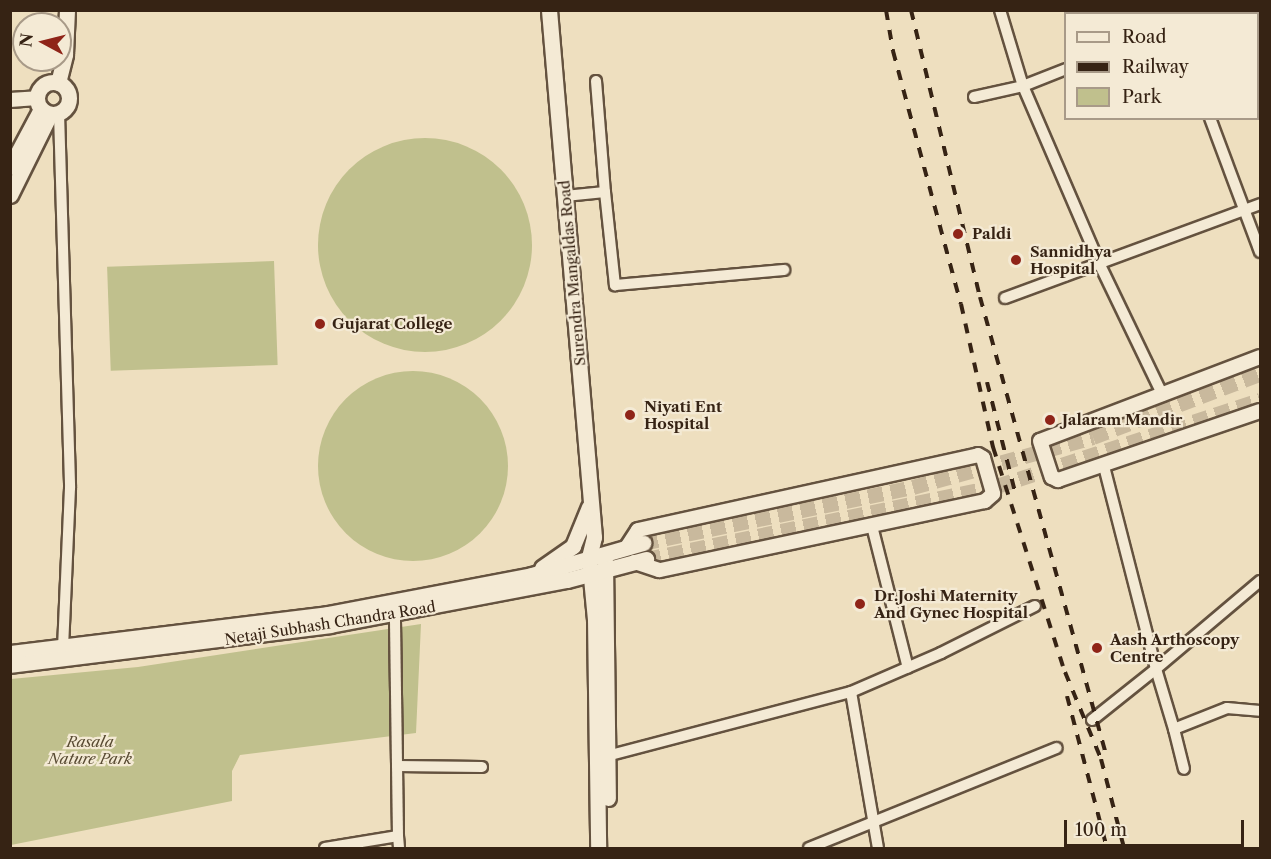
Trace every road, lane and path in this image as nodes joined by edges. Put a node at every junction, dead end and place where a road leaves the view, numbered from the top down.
1 (67, 10) edge
2 (549, 10) edge
3 (1000, 10) edge
4 (1064, 69) edge
5 (55, 72) edge
6 (596, 81) dead end
7 (54, 83) junction
8 (1023, 86) junction
9 (974, 97) dead end
10 (10, 100) edge
11 (47, 108) junction
12 (1211, 120) edge
13 (10, 167) edge
14 (604, 192) junction
15 (10, 195) edge
16 (565, 196) junction
17 (1260, 204) edge
18 (1246, 213) junction
19 (1260, 252) edge
20 (1100, 266) junction
21 (784, 270) dead end
22 (1005, 298) dead end
23 (1260, 357) edge
24 (1163, 396) junction
25 (1260, 411) edge
26 (1104, 466) junction
27 (592, 496) junction
28 (872, 526) junction
29 (643, 543) tunnel mouth
30 (627, 547) junction
31 (640, 561) joint
32 (598, 563) junction
33 (532, 575) junction
34 (1260, 581) edge
35 (1035, 606) dead end
36 (395, 614) junction
37 (63, 649) junction
38 (10, 653) edge
39 (10, 665) edge
40 (908, 668) junction
41 (1156, 669) junction
42 (851, 692) junction
43 (1260, 711) edge
44 (1092, 720) dead end
45 (1174, 729) junction
46 (1057, 748) dead end
47 (603, 757) junction
48 (397, 766) junction
49 (482, 767) dead end
50 (1184, 769) dead end
51 (874, 822) junction
52 (398, 836) junction
53 (326, 849) edge
54 (399, 849) edge
55 (598, 849) edge
56 (606, 849) edge
57 (809, 849) edge
58 (878, 849) edge

1 - 7 main road
2 - 16 main road, Surendra Mangaldas Road
3 - 8 street
4 - 8 street
5 - 7 main road
6 - 14 street
7 - 11 main road
7 - 11 main road
8 - 9 street
8 - 20 street
10 - 11 street
11 - 13 main road
11 - 15 main road
11 - 37 street
12 - 18 street
14 - 16 street
14 - 21 street
16 - 27 main road, Surendra Mangaldas Road
17 - 18 street
18 - 19 street
18 - 20 street
20 - 22 street
20 - 24 street
23 - 24 street
24 - 26 street
25 - 26 street
26 - 41 street
27 - 32 main road, Surendra Mangaldas Road
27 - 33 main road
28 - 30 street
28 - 31 street
28 - 40 street
29 - 30 main road, Netaji Subhash Chandra Road
30 - 32 main road, Netaji Subhash Chandra Road
31 - 32 main road, Netaji Subhash Chandra Road
32 - 33 main road, Netaji Subhash Chandra Road
32 - 36 main road, Netaji Subhash Chandra Road
32 - 47 main road
33 - 37 main road, Netaji Subhash Chandra Road
34 - 41 street
35 - 40 street
36 - 39 main road, Netaji Subhash Chandra Road
36 - 48 street
37 - 38 main road, Netaji Subhash Chandra Road
40 - 42 street
41 - 44 street
41 - 45 street
42 - 47 street
42 - 51 street
43 - 45 street
45 - 50 street
46 - 51 street
47 - 55 main road
47 - 56 main road
48 - 49 street
48 - 52 street
51 - 57 street
51 - 58 street
52 - 53 street
52 - 54 street

